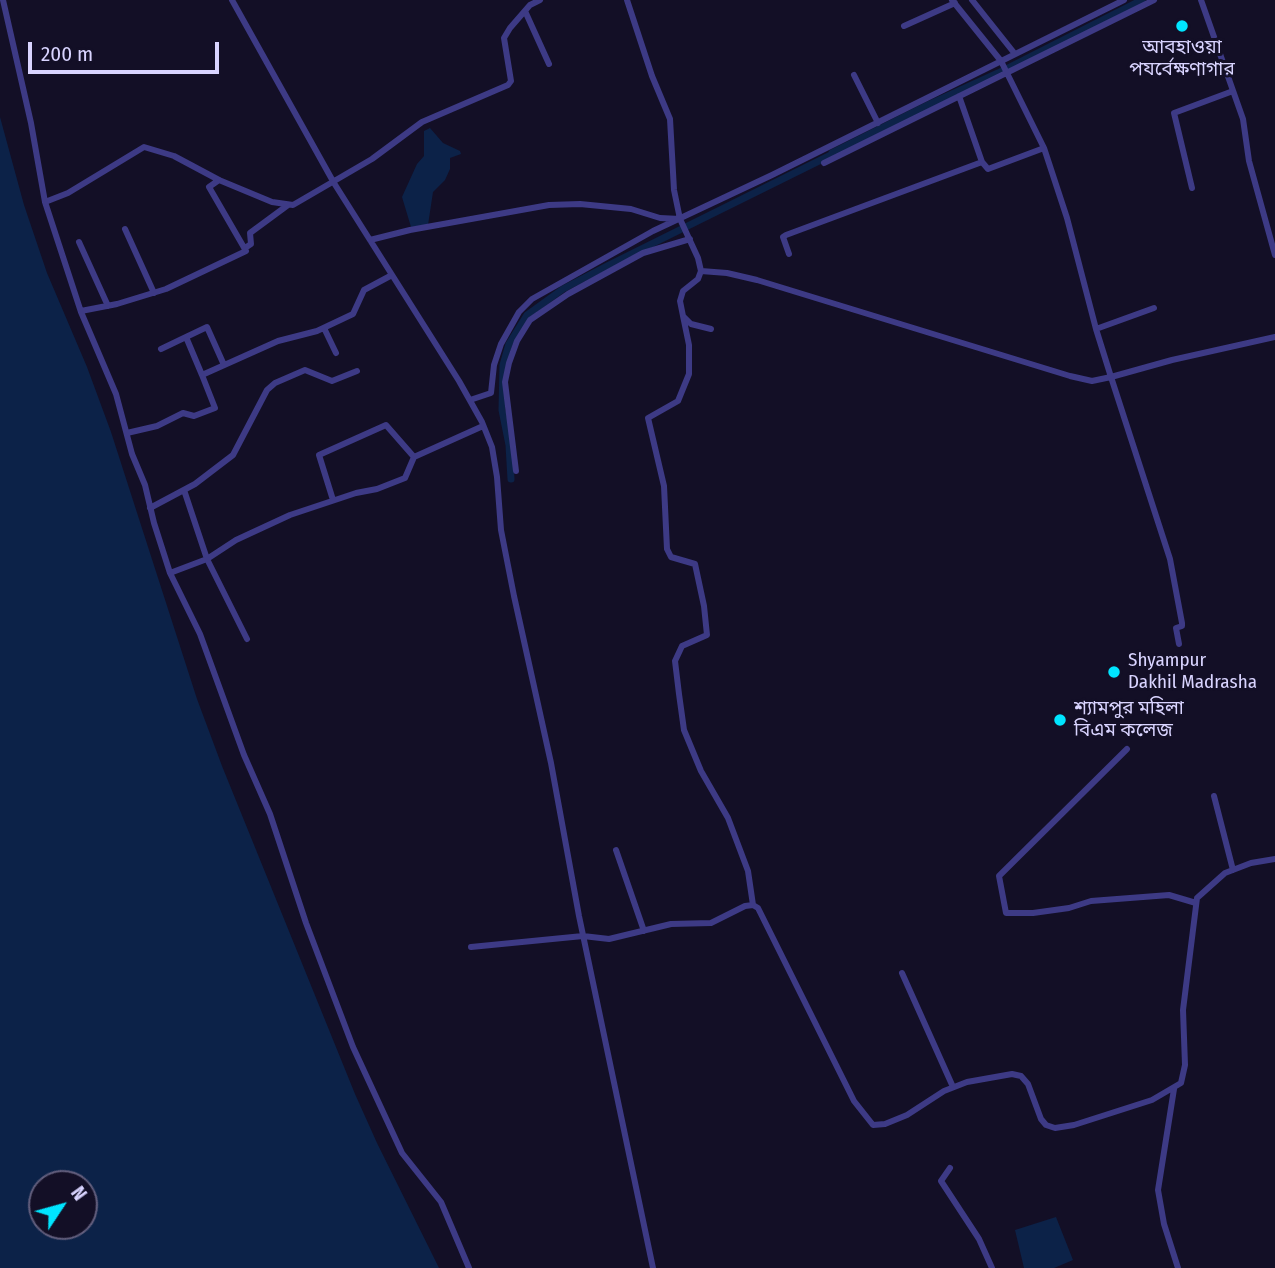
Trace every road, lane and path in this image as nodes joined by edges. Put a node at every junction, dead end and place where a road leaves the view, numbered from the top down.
1 (3, 0) edge
2 (232, 0) edge
3 (540, 0) edge
4 (627, 0) edge
5 (972, 0) edge
6 (1124, 0) edge
7 (1154, 0) edge
8 (1201, 0) edge
9 (953, 2) edge
10 (525, 11) junction
11 (904, 26) dead end
12 (1015, 54) junction
13 (1001, 61) junction
14 (549, 64) dead end
15 (1008, 74) junction
16 (854, 75) dead end
17 (1233, 91) junction
18 (960, 96) junction
19 (878, 123) junction
20 (1044, 148) junction
21 (982, 162) junction
22 (824, 163) dead end
23 (219, 180) junction
24 (334, 183) junction
25 (1192, 188) dead end
26 (45, 201) junction
27 (288, 205) junction
28 (681, 221) junction
29 (125, 229) dead end
30 (689, 236) junction
31 (370, 240) junction
32 (79, 242) dead end
33 (244, 248) junction
34 (789, 254) dead end
35 (1275, 255) edge
36 (701, 271) junction
37 (392, 275) junction
38 (572, 286) junction
39 (154, 293) junction
40 (108, 306) junction
41 (1154, 308) dead end
42 (81, 311) junction
43 (683, 316) junction
44 (324, 328) junction
45 (712, 329) dead end
46 (1096, 329) junction
47 (186, 337) junction
48 (1275, 337) edge
49 (161, 349) dead end
50 (336, 353) dead end
51 (224, 365) junction
52 (357, 371) dead end
53 (202, 374) junction
54 (1111, 377) junction
55 (470, 400) junction
56 (483, 426) junction
57 (127, 433) junction
58 (414, 457) junction
59 (516, 471) dead end
60 (184, 490) junction
61 (333, 500) junction
62 (150, 508) junction
63 (207, 559) junction
64 (170, 573) junction
65 (247, 639) dead end
66 (1179, 644) dead end
67 (1126, 749) dead end
68 (1214, 796) dead end
69 (616, 850) dead end
70 (1275, 859) edge
71 (1233, 870) junction
72 (1196, 902) junction
73 (753, 905) junction
74 (643, 931) junction
75 (583, 936) junction
76 (471, 947) dead end
77 (902, 973) dead end
78 (953, 1087) junction
79 (1174, 1089) junction
80 (950, 1168) dead end
81 (469, 1268) edge
82 (653, 1268) edge
83 (992, 1268) edge
84 (1178, 1268) edge

1 - 26 street
2 - 24 street
3 - 10 street
4 - 28 street
5 - 12 street
6 - 12 street
7 - 15 street
8 - 17 street
9 - 11 street
9 - 13 street
10 - 14 street
10 - 24 street
12 - 13 street
13 - 15 street
13 - 19 street
15 - 18 street
15 - 20 street
16 - 19 street
17 - 25 street
17 - 35 street
18 - 21 street
18 - 22 street
19 - 28 street
20 - 21 street
20 - 46 street
21 - 34 street
23 - 26 street
23 - 27 street
23 - 33 street
24 - 27 street
24 - 31 street
26 - 42 street
27 - 33 street
28 - 30 street
28 - 31 street
28 - 38 street
29 - 39 street
30 - 36 street
30 - 38 street
31 - 37 street
32 - 40 street
33 - 39 street
36 - 43 street
36 - 54 street
37 - 44 street
37 - 55 street
38 - 55 street
38 - 59 street
39 - 40 street
40 - 42 street
41 - 46 street
42 - 57 street
43 - 45 street
43 - 73 street
44 - 50 street
44 - 51 street
46 - 54 street
47 - 49 street
47 - 51 street
47 - 53 street
48 - 54 street
51 - 53 street
52 - 60 street
53 - 57 street
54 - 66 street
55 - 56 street
56 - 58 street
56 - 75 street
57 - 62 street
58 - 61 street
58 - 61 street
60 - 62 street
60 - 63 street
61 - 63 street
62 - 64 street
63 - 64 street
63 - 65 street
64 - 81 street
67 - 72 street
68 - 71 street
69 - 74 street
70 - 71 street
71 - 72 street
72 - 79 street
73 - 74 street
73 - 78 street
74 - 75 street
75 - 76 street
75 - 82 street
77 - 78 street
78 - 79 street
79 - 84 street
80 - 83 street

